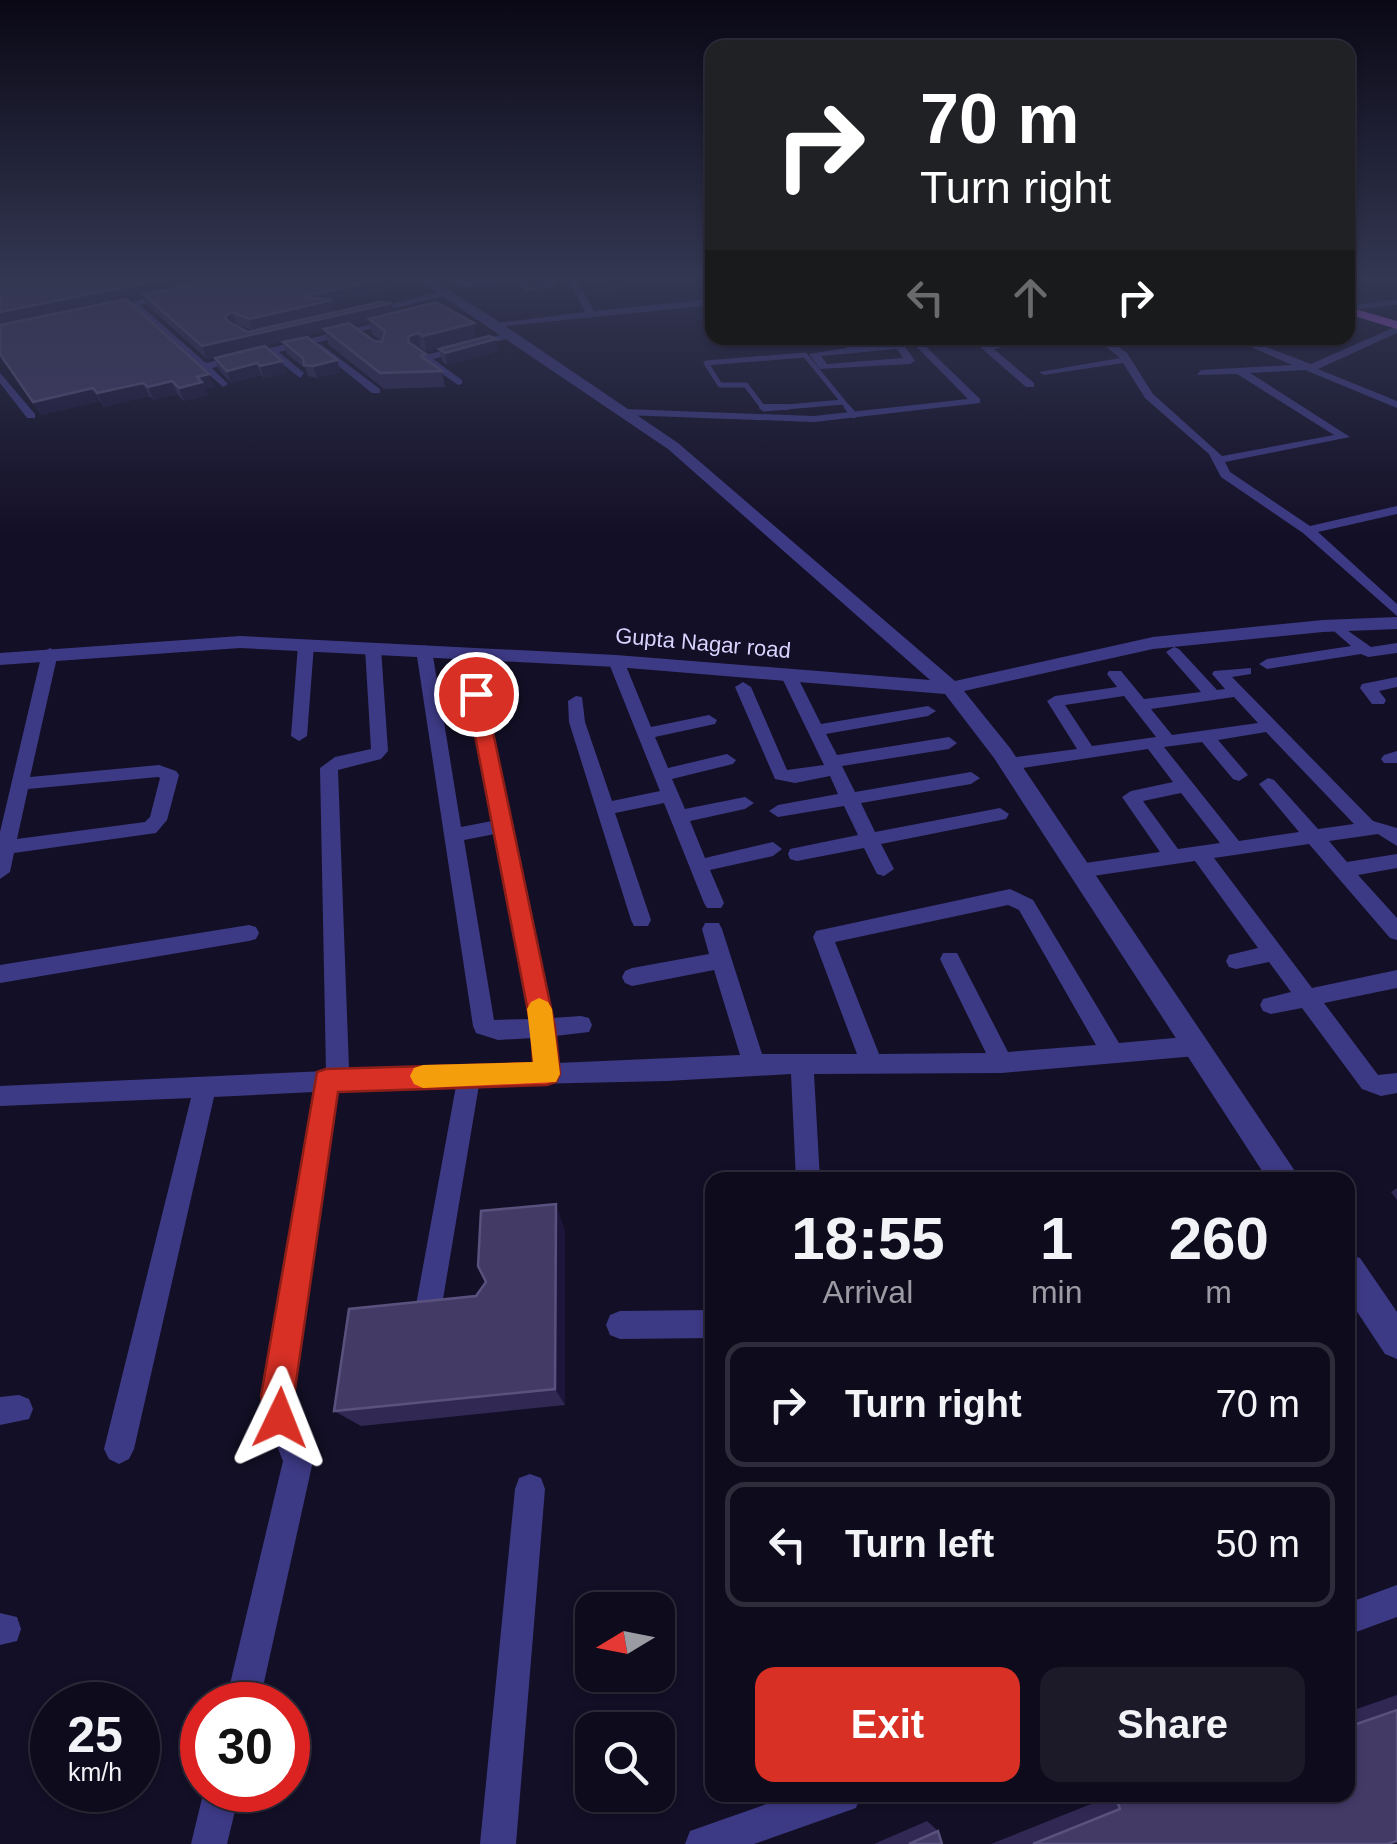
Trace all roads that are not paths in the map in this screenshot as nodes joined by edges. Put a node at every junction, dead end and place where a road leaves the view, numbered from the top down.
1 (200, 363) edge
2 (221, 363) edge
3 (286, 363) edge
4 (340, 363) edge
5 (432, 363) edge
6 (553, 363) edge
7 (706, 363) edge
8 (812, 363) edge
9 (822, 363) edge
10 (886, 363) edge
11 (931, 363) edge
12 (1004, 363) edge
13 (1104, 363) edge
14 (1126, 363) edge
15 (1303, 363) edge
16 (1321, 363) edge
17 (204, 367) junction
18 (1313, 367) junction
19 (1237, 370) junction
20 (1044, 372) dead end
21 (1201, 373) dead end
22 (300, 375) edge
23 (0, 376) edge
24 (458, 382) dead end
25 (223, 384) edge
26 (1030, 385) dead end
27 (376, 391) edge
28 (843, 402) junction
29 (1397, 405) edge
30 (624, 412) junction
31 (854, 415) junction
32 (31, 416) edge
33 (1218, 460) junction
34 (1397, 510) edge
35 (1308, 530) junction
36 (1396, 621) edge
37 (1334, 626) junction
38 (306, 644) junction
39 (373, 648) junction
40 (1397, 648) edge
41 (1362, 649) junction
42 (424, 650) junction
43 (1174, 652) dead end
44 (50, 653) junction
45 (0, 659) edge
46 (616, 661) junction
47 (1268, 664) dead end
48 (1246, 670) dead end
49 (1115, 674) dead end
50 (789, 676) junction
51 (1397, 682) edge
52 (743, 687) dead end
53 (951, 688) junction
54 (1128, 690) junction
55 (431, 692) junction
56 (1237, 692) junction
57 (476, 694) junction
58 (504, 694) dead end
59 (1213, 695) junction
60 (1378, 700) dead end
61 (576, 701) dead end
62 (1140, 705) junction
63 (928, 712) dead end
64 (709, 720) dead end
65 (1270, 726) junction
66 (816, 730) junction
67 (646, 734) junction
68 (299, 736) dead end
69 (1206, 736) junction
70 (1160, 742) junction
71 (948, 743) dead end
72 (1088, 753) junction
73 (727, 760) dead end
74 (1009, 764) junction
75 (833, 766) junction
76 (662, 774) junction
77 (1239, 775) dead end
78 (971, 778) dead end
79 (21, 784) junction
80 (1268, 784) dead end
81 (1186, 786) junction
82 (671, 796) junction
83 (850, 798) junction
84 (745, 802) dead end
85 (606, 809) junction
86 (778, 811) dead end
87 (1000, 814) dead end
88 (680, 817) junction
89 (6, 823) edge
90 (502, 826) junction
91 (1368, 828) junction
92 (453, 835) junction
93 (1313, 838) junction
94 (870, 839) junction
95 (1397, 840) edge
96 (6, 847) junction
97 (772, 849) dead end
98 (1235, 849) junction
99 (797, 854) dead end
100 (1200, 854) junction
101 (1174, 858) junction
102 (1397, 860) edge
103 (699, 866) junction
104 (884, 869) dead end
105 (1343, 870) junction
106 (1079, 871) junction
107 (0, 872) edge
108 (714, 904) dead end
109 (642, 920) dead end
110 (712, 929) dead end
111 (1397, 932) edge
112 (249, 933) dead end
113 (1274, 953) junction
114 (950, 959) dead end
115 (722, 960) junction
116 (1236, 960) dead end
117 (0, 974) edge
118 (632, 978) dead end
119 (1397, 979) edge
120 (1307, 997) junction
121 (1271, 1005) dead end
122 (581, 1024) dead end
123 (543, 1027) junction
124 (1196, 1046) junction
125 (1112, 1053) junction
126 (1002, 1063) junction
127 (754, 1064) junction
128 (802, 1064) junction
129 (872, 1064) junction
130 (547, 1074) junction
131 (469, 1076) junction
132 (332, 1080) junction
133 (1397, 1083) edge
134 (205, 1087) junction
135 (0, 1096) edge
136 (808, 1172) edge
137 (1281, 1172) edge
138 (1355, 1280) edge
139 (466, 1304) edge
140 (428, 1305) junction
141 (398, 1306) edge
142 (705, 1324) edge
143 (620, 1325) dead end
144 (1397, 1342) edge
145 (120, 1448) dead end
146 (530, 1490) dead end
147 (1397, 1602) edge
148 (1355, 1617) edge
149 (247, 1682) edge
150 (823, 1802) edge
151 (217, 1812) edge
152 (210, 1844) edge
153 (498, 1844) edge
154 (703, 1844) edge

1 - 17 street
2 - 17 street
3 - 22 street
4 - 27 street
5 - 24 street
6 - 30 street
7 - 28 lane
8 - 28 lane
9 - 10 street
11 - 31 street
12 - 26 street
13 - 20 street
14 - 33 street
15 - 18 street
16 - 18 street
17 - 25 street
18 - 19 street
18 - 29 street
19 - 21 street
19 - 33 street
23 - 32 street
28 - 31 lane
30 - 31 street
30 - 53 street
33 - 35 street
34 - 35 street
35 - 36 street
36 - 37 street, Gupta Nagar road
37 - 41 street
37 - 53 street, Gupta Nagar road
38 - 39 street, Gupta Nagar road
38 - 44 street, Gupta Nagar road
38 - 68 street
39 - 42 street, Gupta Nagar road
39 - 132 street
40 - 41 street
41 - 47 street
42 - 46 street, Gupta Nagar road
42 - 55 street
43 - 59 street
44 - 45 street, Gupta Nagar road
44 - 79 street
46 - 50 street, Gupta Nagar road
46 - 67 street
48 - 56 street
49 - 54 street
50 - 53 street, Gupta Nagar road
50 - 66 street
51 - 60 street
52 - 75 street
53 - 74 street
54 - 62 street
54 - 72 street
55 - 57 street
55 - 92 street
56 - 59 street
56 - 65 street
57 - 58 street
57 - 90 street
59 - 62 street
61 - 85 street
62 - 70 street
63 - 66 street
64 - 67 street
65 - 69 street
65 - 91 street
66 - 75 street
67 - 76 street
69 - 70 street
69 - 77 street
70 - 72 street
70 - 81 street
71 - 75 street
72 - 74 street
73 - 76 street
74 - 106 street
75 - 83 street
76 - 82 street
78 - 83 street
79 - 89 street
79 - 96 street
80 - 93 street
81 - 98 street
81 - 101 street
82 - 85 street
82 - 88 street
83 - 86 street
83 - 94 street
84 - 88 street
85 - 109 street
87 - 94 street
88 - 103 street
89 - 96 street
90 - 92 street
90 - 123 street
91 - 93 street
91 - 95 street
92 - 123 street
93 - 98 street
93 - 105 street
94 - 99 street
94 - 104 street
96 - 107 street
97 - 103 street
98 - 100 street
100 - 101 street
100 - 113 street
101 - 106 street
102 - 105 street
103 - 108 street
105 - 111 street
106 - 124 street
110 - 115 street
112 - 117 street
113 - 116 street
113 - 120 street
114 - 126 street
115 - 118 street
115 - 127 street
119 - 120 street
120 - 121 street
120 - 133 street
122 - 123 street
123 - 130 street
124 - 125 street
124 - 137 street
125 - 126 street
125 - 129 street
126 - 129 street
127 - 128 street
127 - 130 street
128 - 129 street
128 - 136 street
130 - 131 street
131 - 132 street
131 - 140 street
132 - 134 street
132 - 149 street
134 - 135 street
134 - 145 street
138 - 144 street
139 - 140 street
140 - 141 street
142 - 143 street
146 - 153 street
147 - 148 street
150 - 154 street
151 - 152 street

